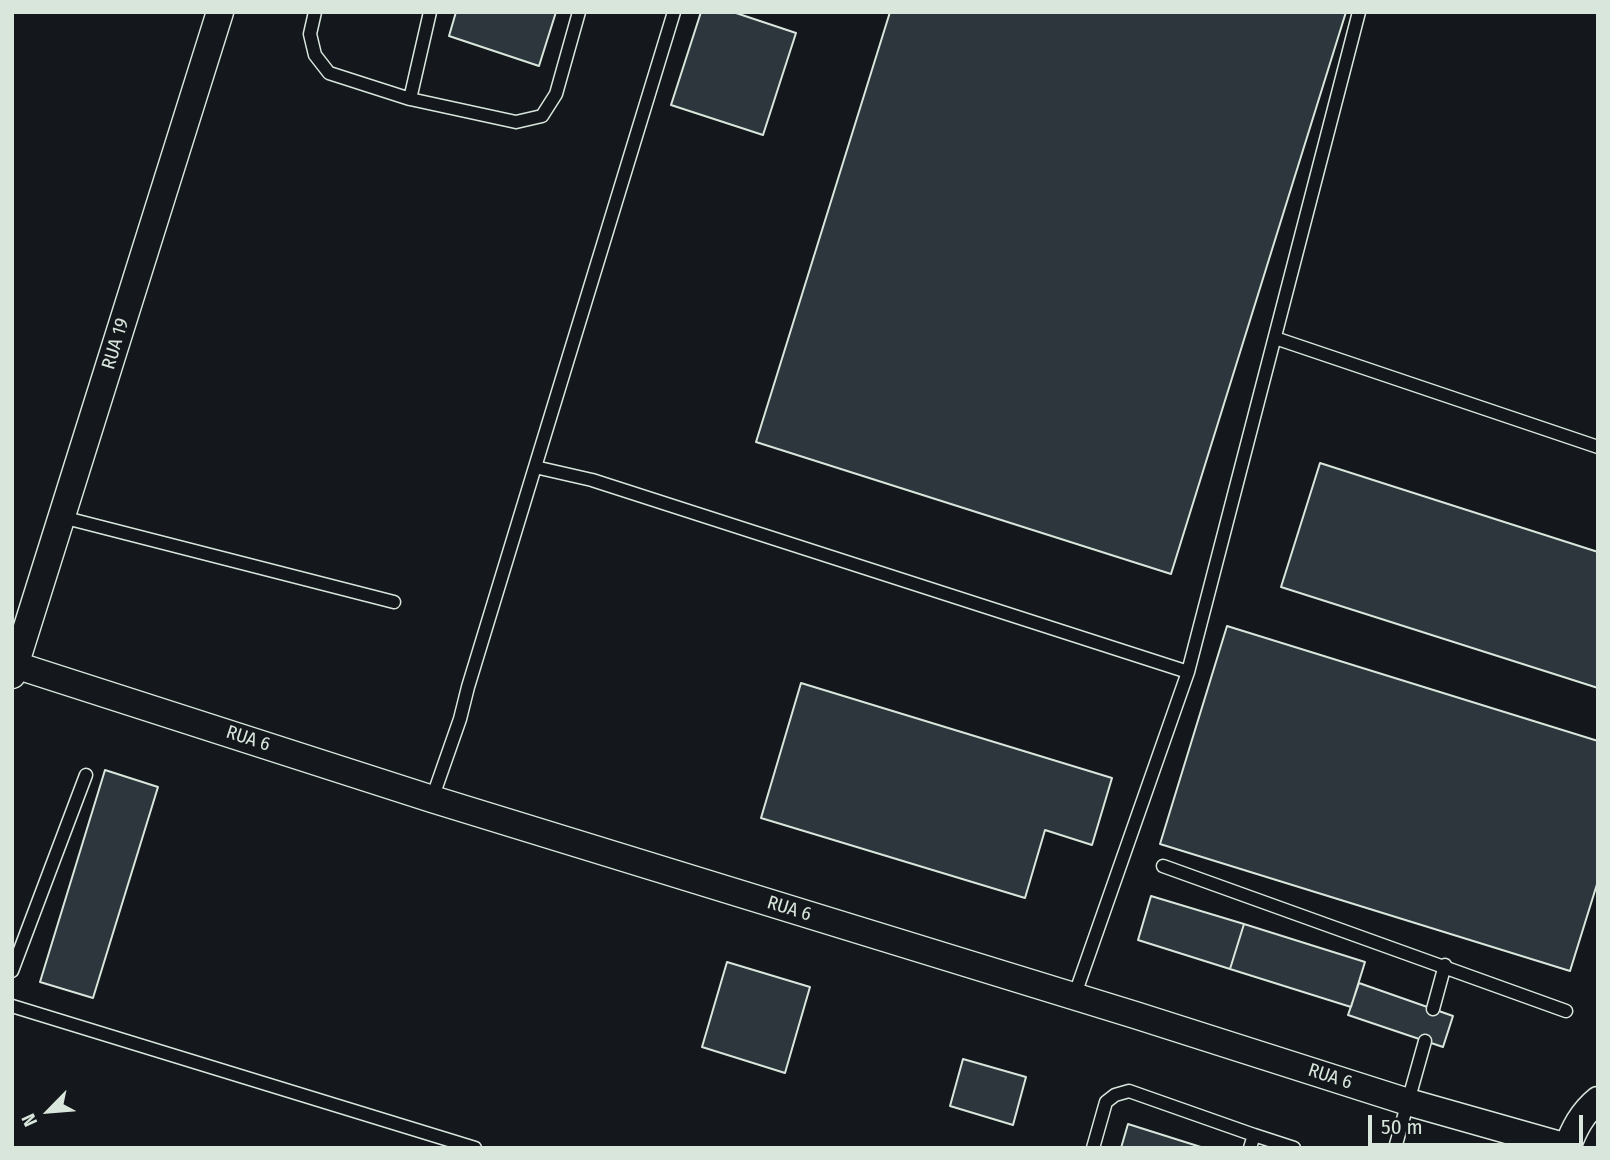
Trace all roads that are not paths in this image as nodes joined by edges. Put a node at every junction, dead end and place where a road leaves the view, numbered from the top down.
1 (220, 12) edge
2 (315, 12) edge
3 (430, 12) edge
4 (579, 12) edge
5 (674, 12) edge
6 (1359, 12) edge
7 (410, 99) junction
8 (1275, 338) junction
9 (1598, 447) edge
10 (535, 467) junction
11 (62, 517) junction
12 (394, 602) dead end
13 (13, 668) edge
14 (1188, 672) junction
15 (86, 775) dead end
16 (432, 799) junction
17 (1163, 866) dead end
18 (1445, 965) junction
19 (12, 971) edge
20 (1074, 997) junction
21 (12, 1006) edge
22 (1433, 1009) dead end
23 (1566, 1011) dead end
24 (1425, 1041) dead end
25 (1598, 1100) edge
26 (1408, 1102) junction
27 (1252, 1141) edge
28 (475, 1148) edge
29 (1093, 1148) edge
30 (1294, 1148) edge
31 (1395, 1148) edge
32 (1567, 1148) edge

1 - 11 street, RUA 19
2 - 7 lane
3 - 7 lane
4 - 7 lane
5 - 10 lane
6 - 8 lane
8 - 9 lane
8 - 14 lane
10 - 14 lane
10 - 16 lane
11 - 12 lane
11 - 13 street, RUA 19
13 - 16 street, RUA 6
14 - 20 lane
15 - 19 lane
16 - 20 street, RUA 6
17 - 18 lane
18 - 22 lane
18 - 23 lane
20 - 26 street, RUA 6
21 - 28 lane
24 - 26 lane
25 - 32 street
26 - 31 lane
26 - 32 street, RUA 6
27 - 29 lane
27 - 30 lane

